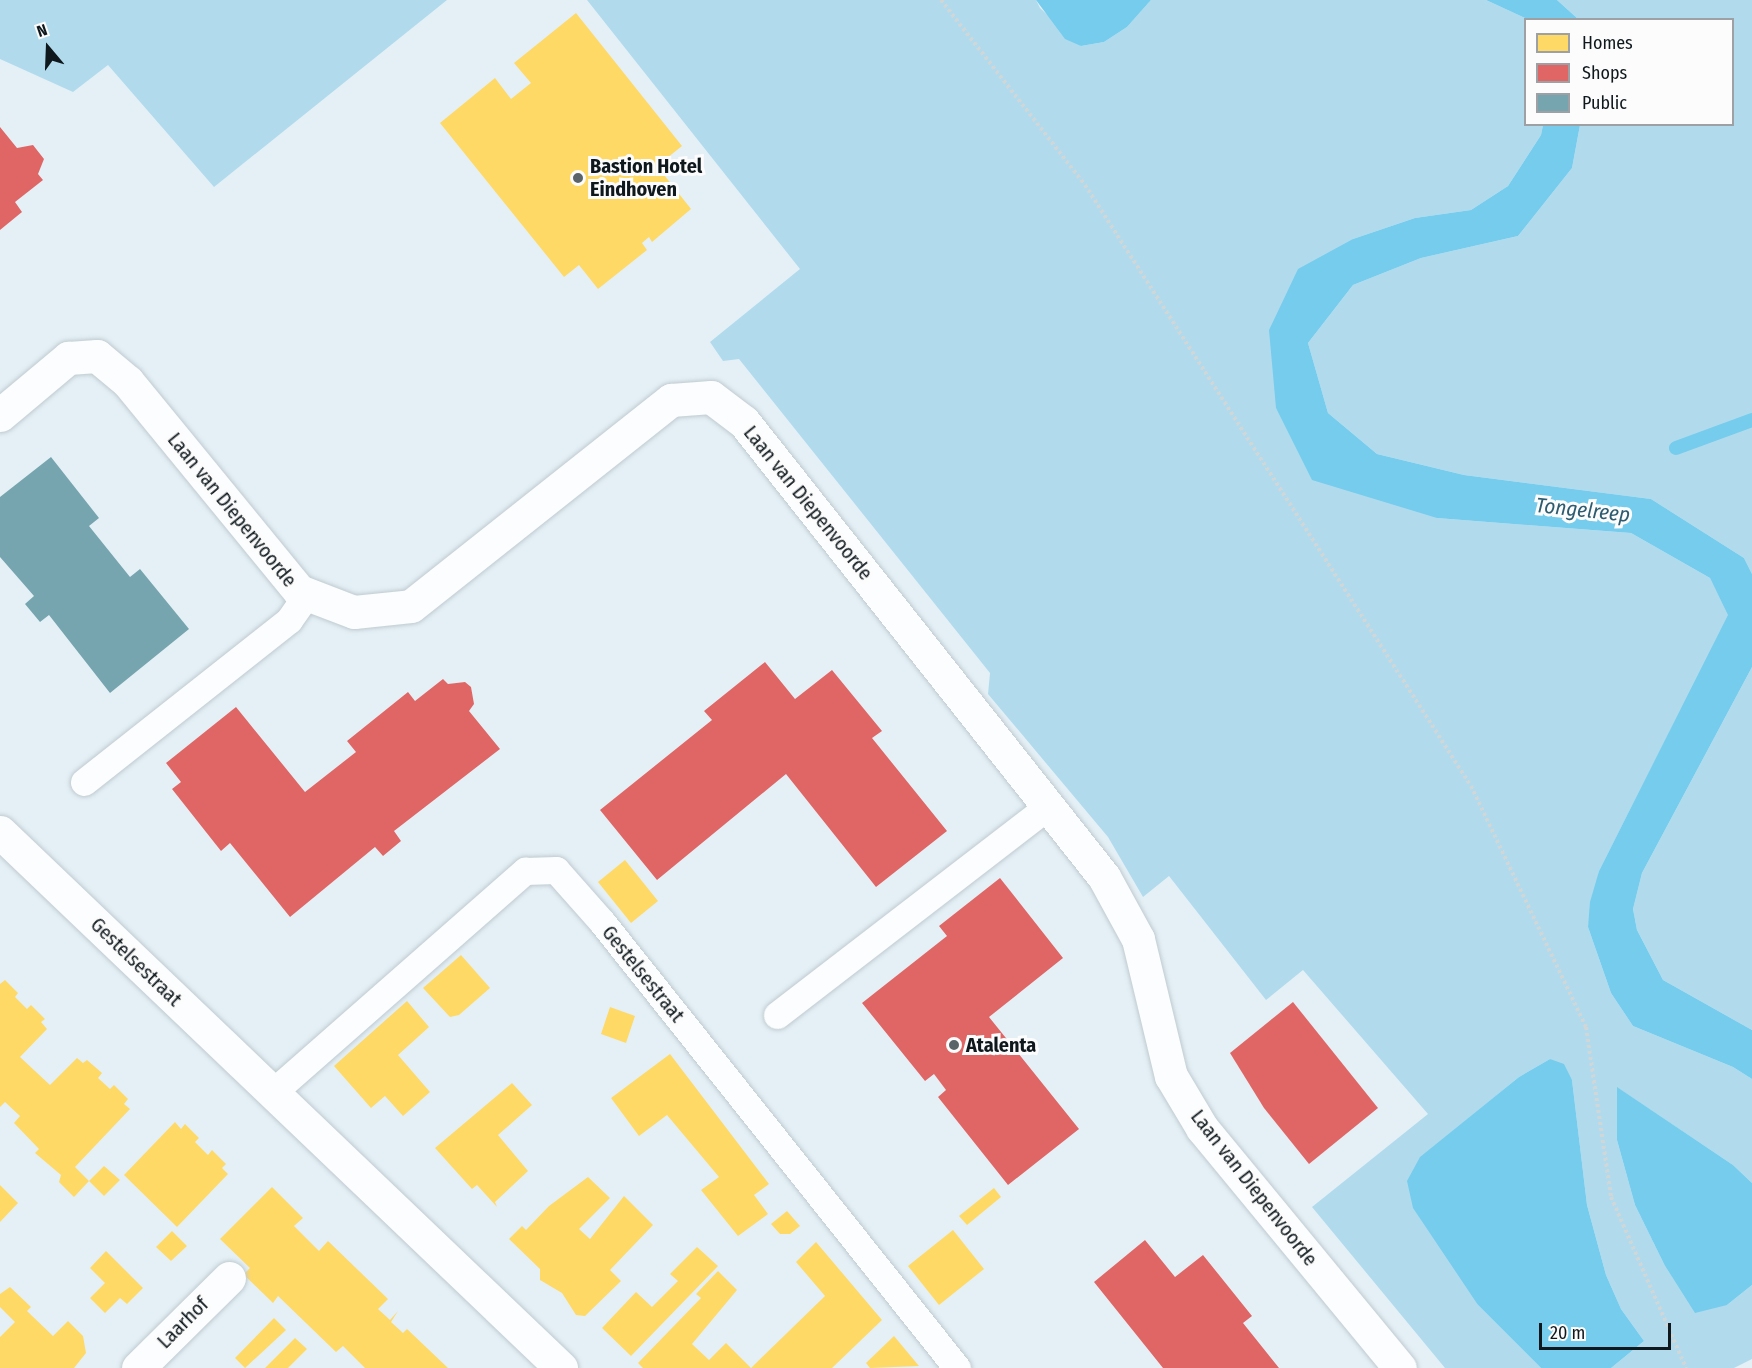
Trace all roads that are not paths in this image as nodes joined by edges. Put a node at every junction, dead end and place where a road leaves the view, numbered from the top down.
1 (0, 415) edge
2 (307, 594) junction
3 (84, 782) dead end
4 (1050, 805) junction
5 (0, 832) edge
6 (777, 1015) dead end
7 (272, 1093) junction
8 (229, 1278) dead end
9 (138, 1368) edge
10 (561, 1368) edge
11 (957, 1368) edge
12 (1400, 1368) edge

1 - 2 street, Laan van Diepenvoorde
2 - 3 lane
2 - 4 street, Laan van Diepenvoorde
4 - 6 lane
4 - 12 street, Laan van Diepenvoorde
5 - 7 street, Gestelsestraat
7 - 10 street, Gestelsestraat
7 - 11 lane, Gestelsestraat
8 - 9 street, Laarhof

